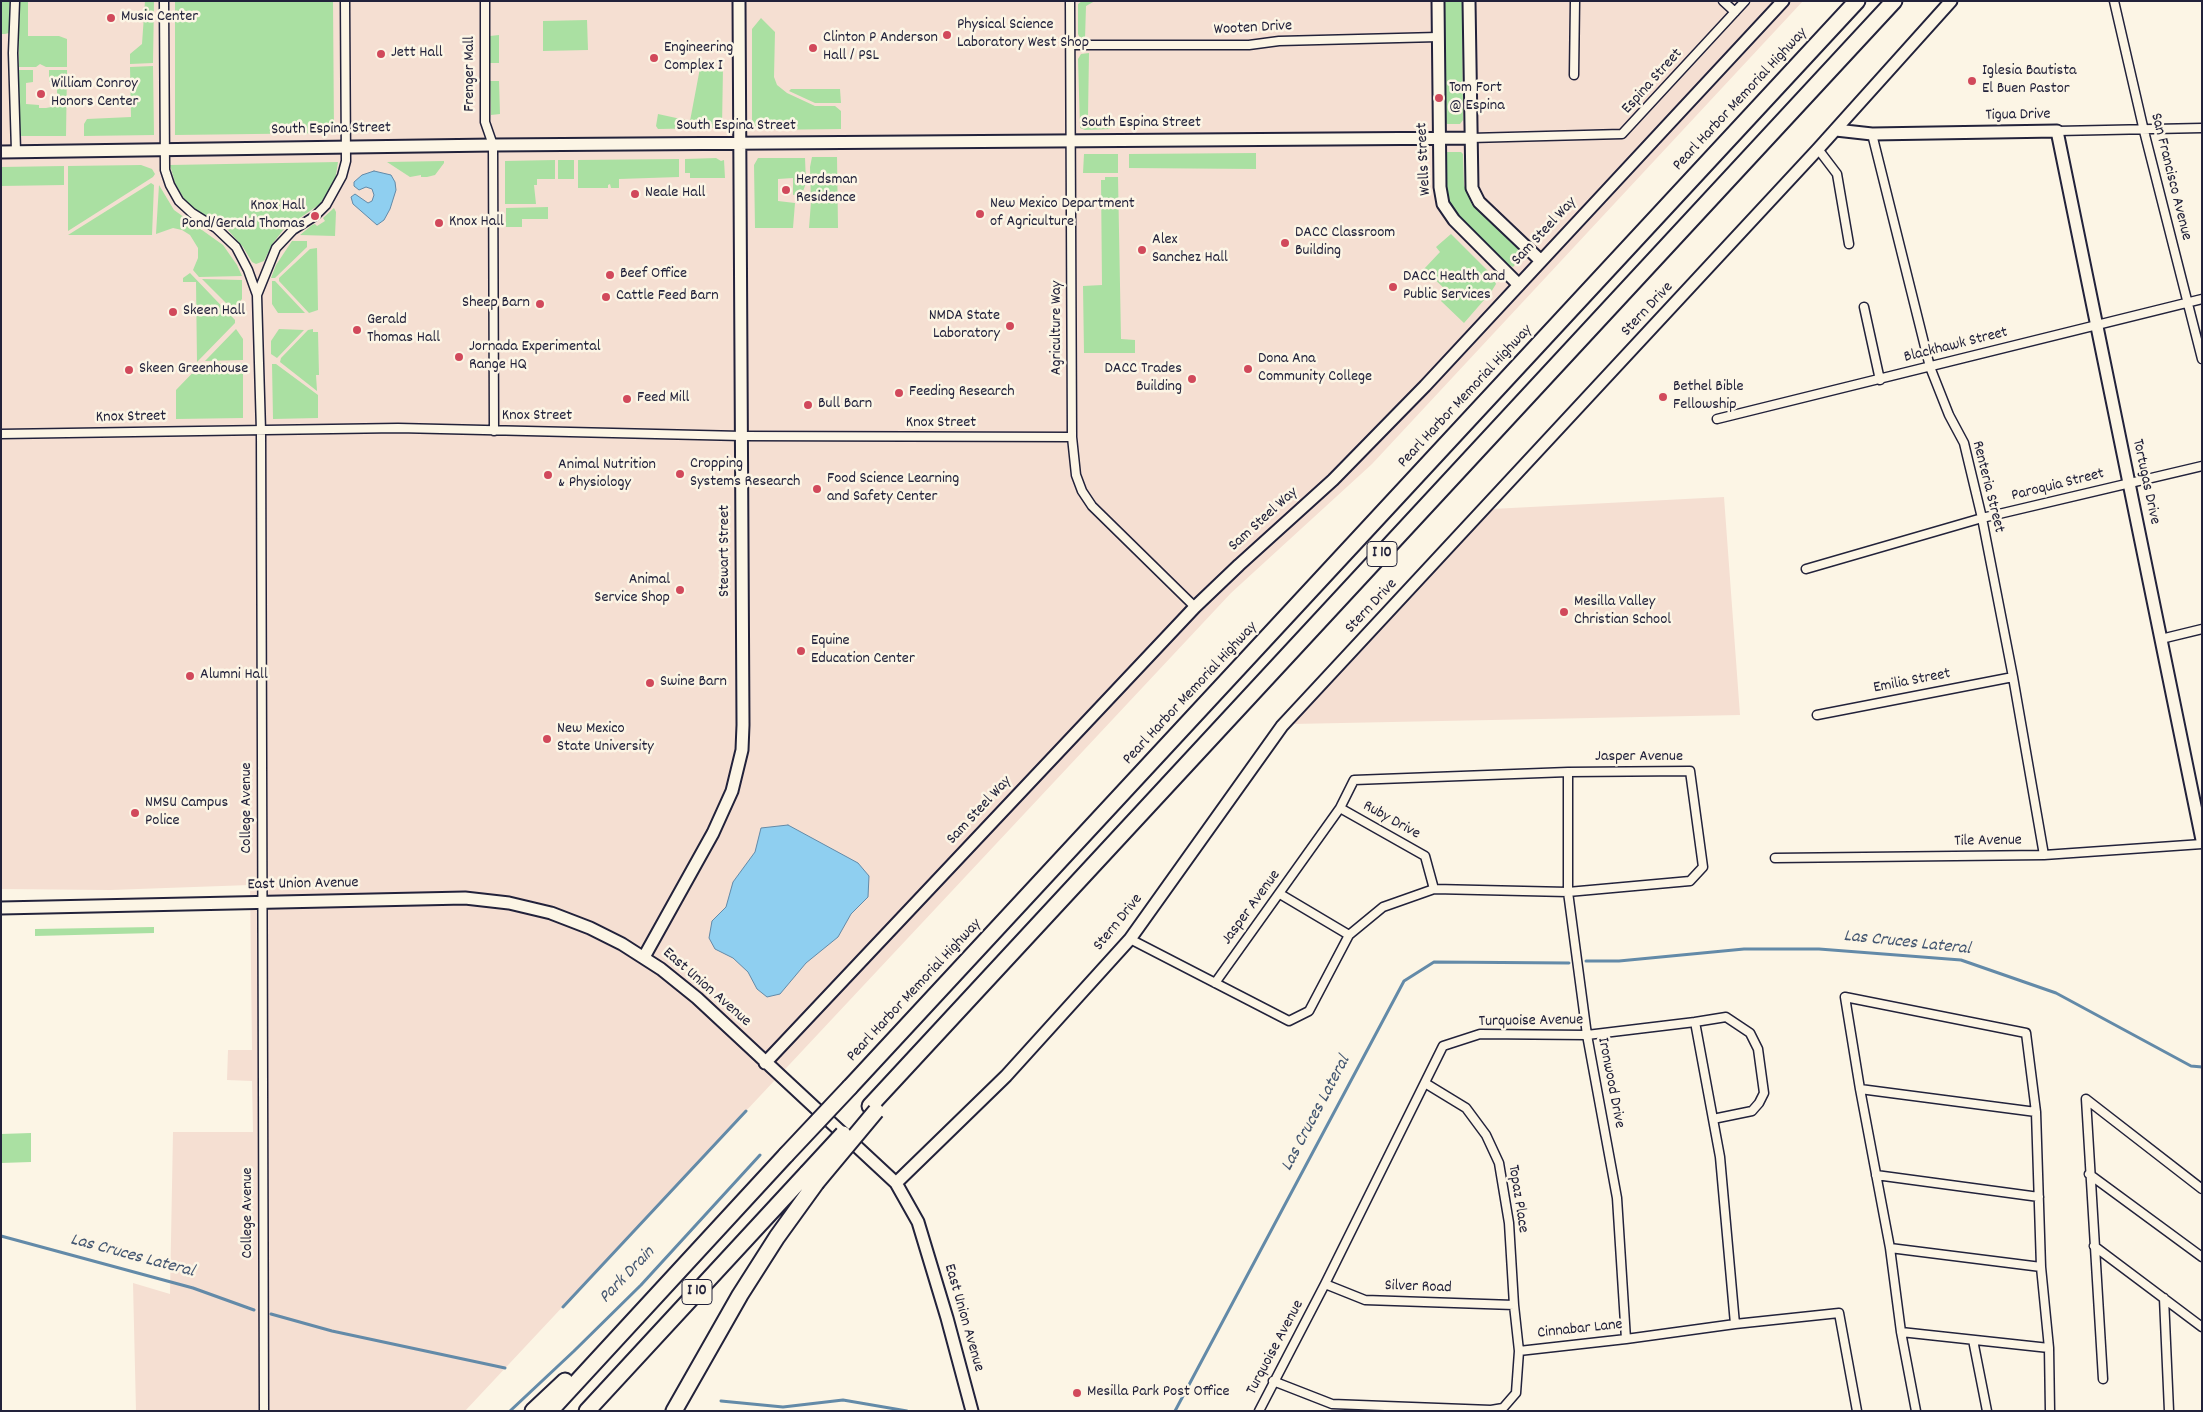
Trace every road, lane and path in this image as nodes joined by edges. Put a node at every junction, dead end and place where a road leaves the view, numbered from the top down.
1 (15, 1) edge
2 (164, 1) edge
3 (345, 1) edge
4 (485, 1) edge
5 (739, 1) edge
6 (1070, 1) edge
7 (1438, 1) edge
8 (1469, 1) edge
9 (1575, 1) edge
10 (1723, 1) edge
11 (1745, 1) edge
12 (1783, 1) edge
13 (1857, 1) edge
14 (1894, 1) edge
15 (1951, 1) edge
16 (2114, 1) edge
17 (1735, 12) junction
18 (1438, 37) junction
19 (1070, 45) junction
20 (1574, 75) dead end
21 (2202, 128) edge
22 (1836, 130) junction
23 (2144, 130) junction
24 (2057, 131) junction
25 (1872, 134) junction
26 (1470, 138) junction
27 (1439, 139) junction
28 (1071, 140) junction
29 (740, 143) junction
30 (494, 145) junction
31 (346, 147) junction
32 (164, 148) junction
33 (1818, 150) junction
34 (16, 151) junction
35 (1, 152) edge
36 (1849, 244) dead end
37 (1540, 261) junction
38 (1519, 285) junction
39 (256, 295) junction
40 (2202, 299) edge
41 (2187, 303) junction
42 (1864, 307) dead end
43 (2096, 327) junction
44 (2202, 359) edge
45 (1930, 366) junction
46 (1880, 380) junction
47 (1717, 419) dead end
48 (261, 431) junction
49 (494, 431) junction
50 (1, 434) edge
51 (742, 436) junction
52 (1072, 437) junction
53 (2202, 466) edge
54 (2128, 483) junction
55 (1982, 518) junction
56 (1806, 569) dead end
57 (1195, 607) junction
58 (2202, 629) edge
59 (2161, 639) junction
60 (2014, 677) junction
61 (1817, 715) dead end
62 (1568, 772) junction
63 (1340, 808) junction
64 (2202, 840) edge
65 (2202, 844) edge
66 (2044, 855) junction
67 (1775, 858) dead end
68 (1434, 889) junction
69 (1568, 892) junction
70 (1280, 894) junction
71 (261, 902) junction
72 (1, 908) edge
73 (1349, 935) junction
74 (1130, 939) junction
75 (644, 957) junction
76 (1215, 982) junction
77 (1695, 1022) junction
78 (1587, 1035) junction
79 (765, 1063) junction
80 (1425, 1083) junction
81 (1860, 1089) junction
82 (2036, 1112) junction
83 (1713, 1119) junction
84 (2089, 1174) junction
85 (1876, 1175) junction
86 (812, 1178) junction
87 (896, 1183) junction
88 (2202, 1189) edge
89 (2039, 1198) junction
90 (2094, 1246) junction
91 (1890, 1248) junction
92 (2202, 1257) edge
93 (2041, 1267) junction
94 (670, 1282) junction
95 (1325, 1284) junction
96 (2164, 1298) junction
97 (1514, 1305) junction
98 (1735, 1324) junction
99 (2202, 1327) edge
100 (1901, 1332) junction
101 (1626, 1339) junction
102 (1973, 1340) junction
103 (2049, 1348) junction
104 (1519, 1351) junction
105 (2102, 1379) dead end
106 (1273, 1381) junction
107 (264, 1411) edge
108 (533, 1411) edge
109 (550, 1411) edge
110 (587, 1411) edge
111 (672, 1411) edge
112 (972, 1411) edge
113 (1258, 1411) edge
114 (1857, 1411) edge
115 (1916, 1411) edge
116 (1987, 1411) edge
117 (2050, 1411) edge
118 (2169, 1411) edge

1 - 34 street
2 - 32 street
3 - 31 street
4 - 30 street, Frenger Mall
5 - 29 street, Stewart Street
6 - 19 street, Agriculture Way
7 - 18 street, Wells Street
8 - 26 street
9 - 20 street
10 - 17 street
11 - 17 street, Espina Street
12 - 37 street, Sam Steel Way
13 - 94 highway, Pearl Harbor Memorial Highway / I 10, bridge
14 - 86 highway, I 10, bridge
15 - 22 street, Stern Drive
16 - 23 street, San Francisco Avenue
17 - 26 street, Espina Street
18 - 19 street, Wooten Drive
18 - 27 street, Wells Street
19 - 28 street, Agriculture Way
21 - 23 street, Tigua Drive
22 - 25 street, Tigua Drive
22 - 33 street, Stern Drive
23 - 24 street, Tigua Drive
23 - 41 street, San Francisco Avenue
24 - 25 street, Tigua Drive
24 - 43 street, Tortugas Drive
25 - 45 street, Renteria Street
26 - 27 street, South Espina Street
26 - 37 street
27 - 28 street, South Espina Street
27 - 38 street, Wells Street
28 - 29 street, South Espina Street
28 - 52 street, Agriculture Way
29 - 30 street, South Espina Street
29 - 51 street, Stewart Street
30 - 31 street, South Espina Street
30 - 49 street
31 - 32 street, South Espina Street
31 - 39 street
32 - 34 street, South Espina Street
32 - 39 street
33 - 36 street
33 - 74 street, Stern Drive
34 - 35 street, South Espina Street
37 - 38 street, Sam Steel Way
38 - 57 street, Sam Steel Way
39 - 48 street, College Avenue
40 - 41 street, Blackhawk Street
41 - 43 street, Blackhawk Street
41 - 44 street, San Francisco Avenue
42 - 46 street
43 - 45 street, Blackhawk Street
43 - 54 street, Tortugas Drive
45 - 46 street, Blackhawk Street
45 - 55 street, Renteria Street
46 - 47 street, Blackhawk Street
48 - 49 street, Knox Street
48 - 50 street, Knox Street
48 - 71 street, College Avenue
49 - 51 street, Knox Street
51 - 52 street, Knox Street
51 - 75 street, Stewart Street
52 - 57 street, Agriculture Way
53 - 54 street, Paroquia Street
54 - 55 street, Paroquia Street
54 - 59 street, Tortugas Drive
55 - 56 street, Paroquia Street
55 - 60 street, Renteria Street
57 - 79 street, Sam Steel Way
58 - 59 street
59 - 64 street, Tortugas Drive
60 - 61 street, Emilia Street
60 - 66 street, Renteria Street
62 - 63 street, Jasper Avenue
62 - 69 street, Ironwood Drive
62 - 69 street, Jasper Avenue
63 - 68 street, Ruby Drive
63 - 70 street, Jasper Avenue
65 - 66 street, Tile Avenue
66 - 67 street, Tile Avenue
68 - 69 street, Jasper Avenue
68 - 73 street, Jasper Avenue
69 - 78 street, Ironwood Drive
70 - 73 street
70 - 76 street, Jasper Avenue
71 - 72 street, East Union Avenue
71 - 75 street, East Union Avenue
71 - 107 street, College Avenue
73 - 76 street, Jasper Avenue
74 - 76 street, Jasper Avenue
74 - 87 street, Stern Drive
75 - 79 street, East Union Avenue
77 - 78 street, Turquoise Avenue
77 - 83 street
77 - 83 street, Turquoise Avenue
78 - 80 street, Turquoise Avenue
78 - 101 street, Ironwood Drive
79 - 87 street, East Union Avenue
80 - 95 street, Turquoise Avenue
80 - 97 street, Topaz Place
81 - 82 street
81 - 82 street
81 - 85 street
82 - 89 street
83 - 98 street
84 - 88 street
84 - 90 street
84 - 92 street
85 - 89 street
85 - 91 street
86 - 110 highway, I 10
86 - 111 highway
87 - 112 street, East Union Avenue
89 - 93 street
90 - 96 street
90 - 105 street
91 - 93 street
91 - 100 street
93 - 103 street
94 - 108 highway
94 - 109 highway, Pearl Harbor Memorial Highway / I 10
95 - 97 street, Silver Road
95 - 106 street, Turquoise Avenue
96 - 99 street
96 - 118 street
97 - 104 street, Topaz Place
98 - 101 street, Cinnabar Lane
98 - 114 street, Cinnabar Lane
100 - 102 street
100 - 115 street
101 - 104 street, Cinnabar Lane
102 - 103 street
102 - 116 street
103 - 117 street
104 - 106 street, Cinnabar Lane
106 - 113 street, Turquoise Avenue

